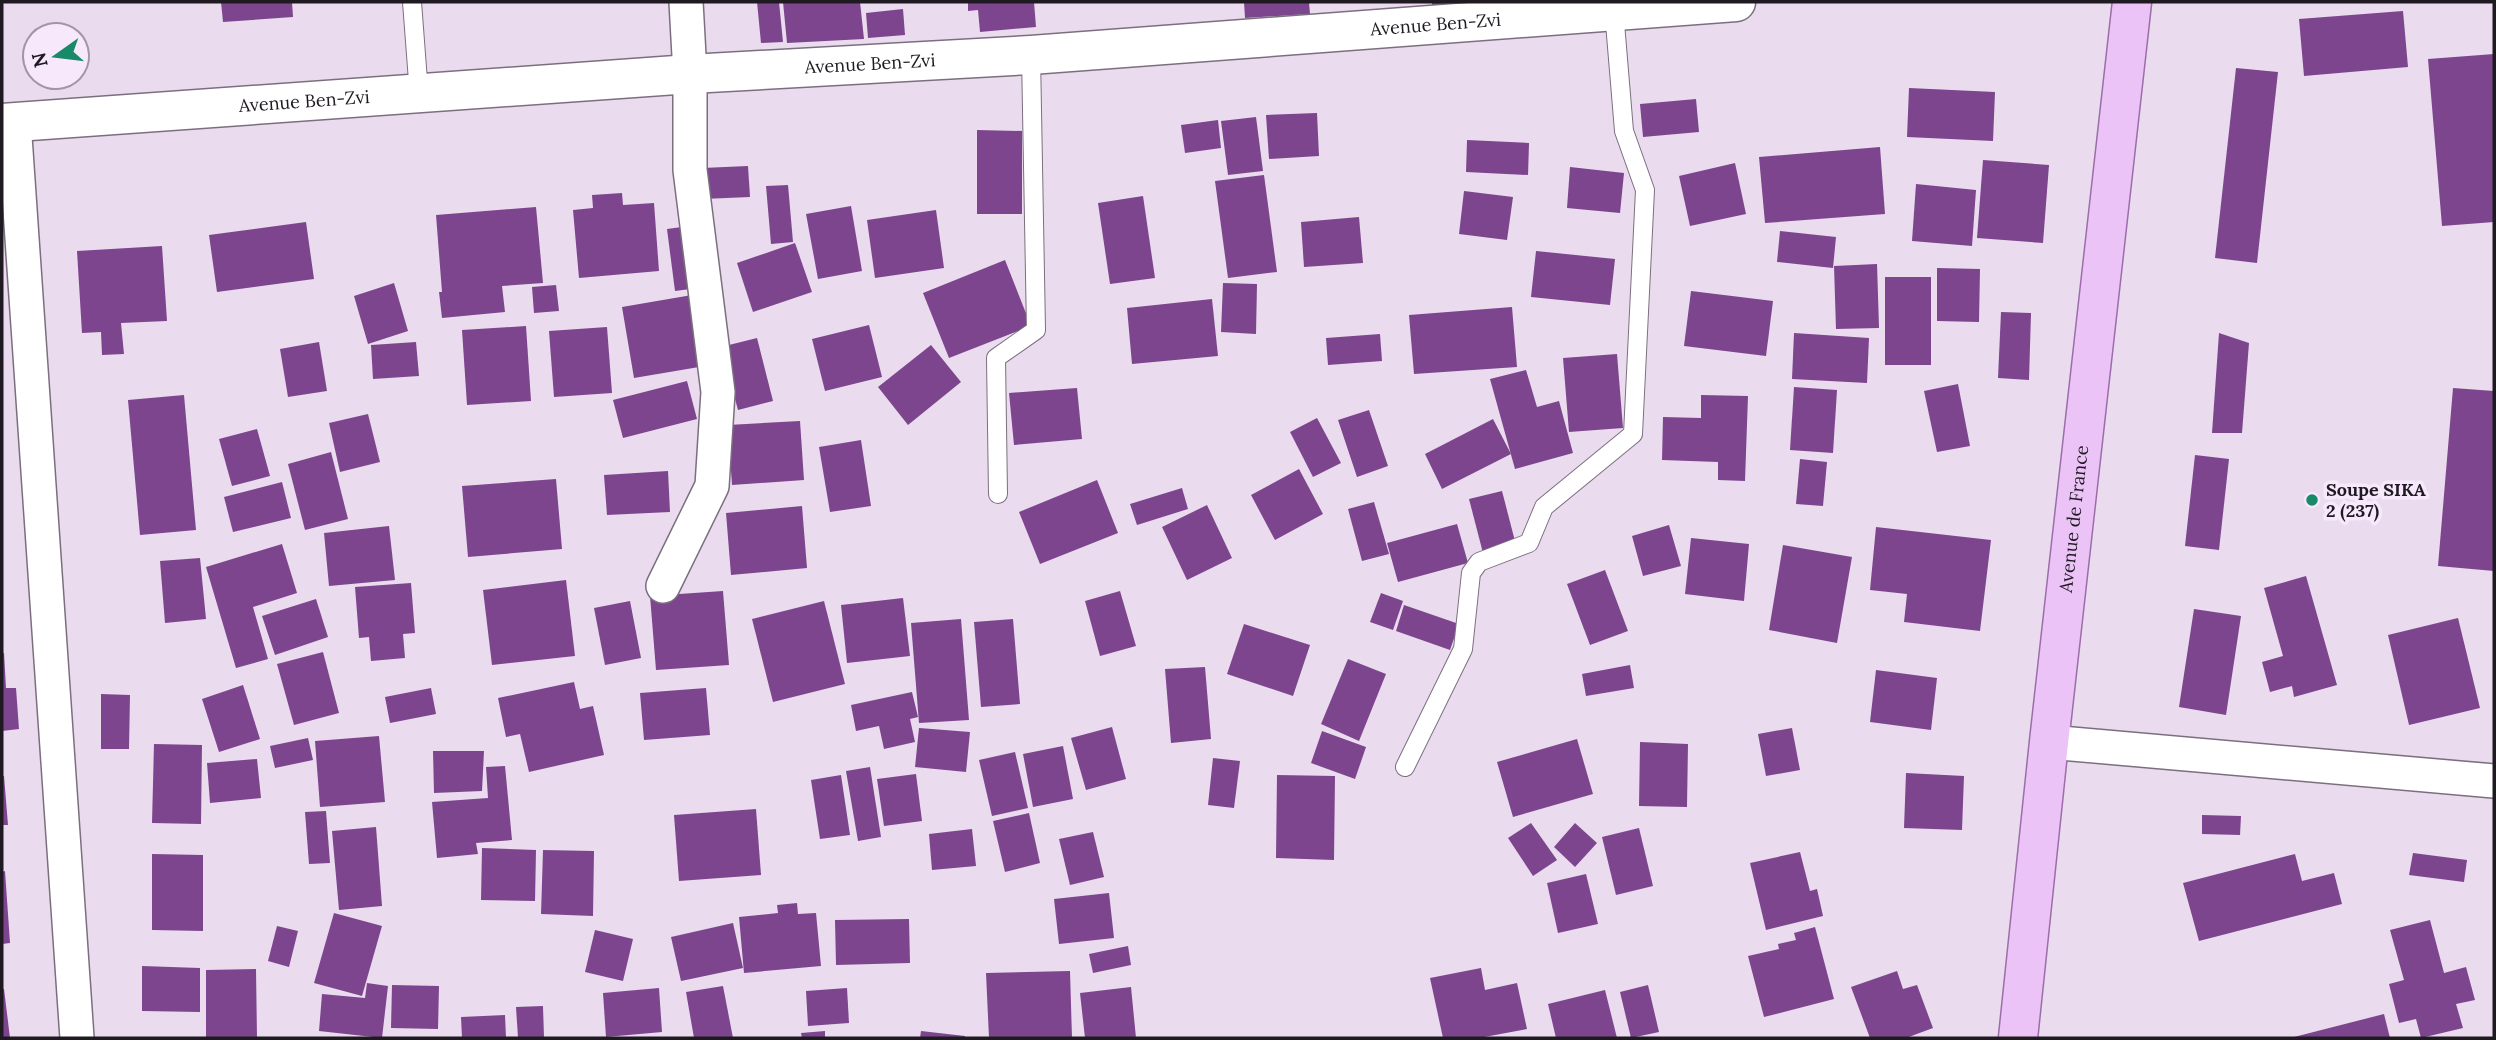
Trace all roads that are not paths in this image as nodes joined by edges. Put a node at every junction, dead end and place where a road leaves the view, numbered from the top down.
1 (412, 2) edge
2 (686, 2) edge
3 (1736, 2) edge
4 (2132, 2) edge
5 (1614, 11) junction
6 (1031, 55) junction
7 (690, 74) junction
8 (419, 94) junction
9 (8, 122) edge
10 (998, 494) dead end
11 (663, 586) dead end
12 (2049, 742) junction
13 (1405, 766) dead end
14 (2494, 781) edge
15 (77, 1038) edge
16 (2018, 1038) edge

1 - 8 lane
2 - 7 street
3 - 5 street, Avenue Ben-Zvi
4 - 12 main road, Avenue de France
5 - 6 street, Avenue Ben-Zvi
5 - 13 lane
6 - 7 street, Avenue Ben-Zvi
6 - 10 lane
7 - 8 street, Avenue Ben-Zvi
7 - 11 street
8 - 9 street, Avenue Ben-Zvi
9 - 15 street
12 - 14 street
12 - 16 main road, Avenue de France

